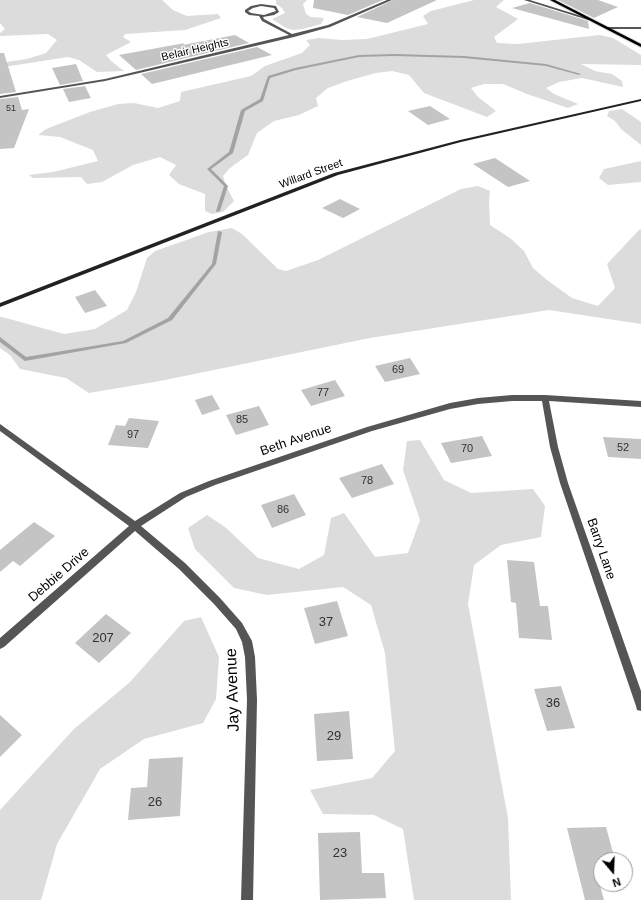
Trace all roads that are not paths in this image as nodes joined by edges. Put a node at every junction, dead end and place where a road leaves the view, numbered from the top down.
1 (390, 0) edge
2 (526, 0) edge
3 (552, 0) edge
4 (261, 16) junction
5 (589, 18) junction
6 (608, 28) junction
7 (641, 28) edge
8 (293, 36) junction
9 (641, 46) edge
10 (0, 97) edge
11 (641, 100) edge
12 (0, 305) edge
13 (545, 398) junction
14 (641, 404) edge
15 (0, 427) edge
16 (135, 526) junction
17 (0, 644) edge
18 (641, 706) edge
19 (246, 900) edge

1 - 8 street, Belair Heights
2 - 5 street
3 - 5 main road
4 - 4 street
4 - 8 street
5 - 6 main road
6 - 7 street
6 - 9 main road
8 - 10 street, Belair Heights
11 - 12 street, Willard Street
13 - 14 street, Beth Avenue
13 - 16 street, Beth Avenue
13 - 18 street, Barry Lane
15 - 16 street
16 - 17 street, Debbie Drive
16 - 19 street, Jay Avenue

